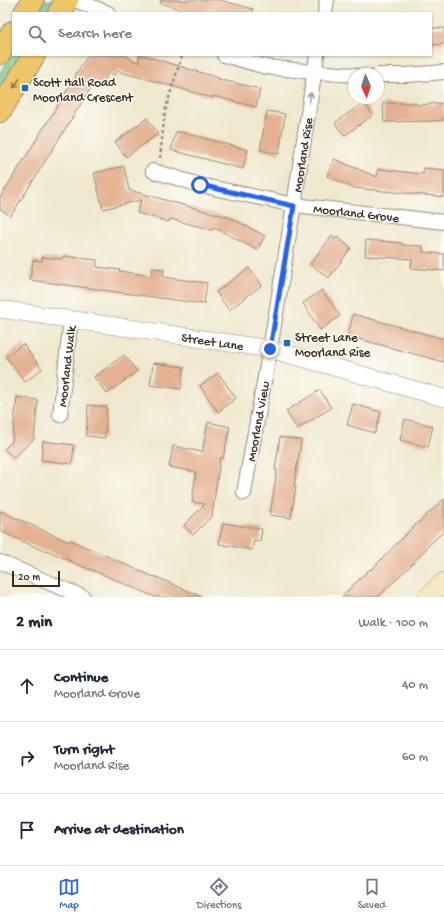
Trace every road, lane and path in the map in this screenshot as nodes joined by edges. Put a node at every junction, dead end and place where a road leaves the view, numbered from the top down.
1 (33, 0) edge
2 (67, 0) edge
3 (74, 0) edge
4 (327, 0) edge
5 (26, 12) edge
6 (60, 12) edge
7 (105, 12) edge
8 (325, 12) edge
9 (12, 34) edge
10 (0, 53) edge
11 (33, 56) edge
12 (182, 56) edge
13 (228, 56) edge
14 (317, 56) edge
15 (314, 72) junction
16 (444, 72) edge
17 (348, 75) edge
18 (384, 75) edge
19 (0, 111) edge
20 (156, 172) joint
21 (294, 206) junction
22 (444, 222) edge
23 (0, 309) edge
24 (71, 319) junction
25 (270, 349) junction
26 (444, 398) edge
27 (60, 414) dead end
28 (244, 493) dead end
29 (0, 562) edge
30 (444, 582) edge
31 (83, 597) edge
32 (428, 597) edge

1 - 5 highway
2 - 6 highway
3 - 7 street
4 - 8 street
9 - 10 highway
11 -> 19 highway
12 - 20 path
13 - 15 street
14 - 15 street, Moorland Rise
15 - 17 street
21 -> 15 street, Moorland Rise
16 - 18 street
20 - 21 street, Moorland Grove
21 - 22 street, Moorland Grove
21 - 25 street, Moorland Rise
23 - 24 street, Street Lane
24 - 25 street, Street Lane
24 - 27 street, Moorland Walk
25 - 26 street, Street Lane
25 - 28 street, Moorland View
29 - 31 street
30 - 32 main road

